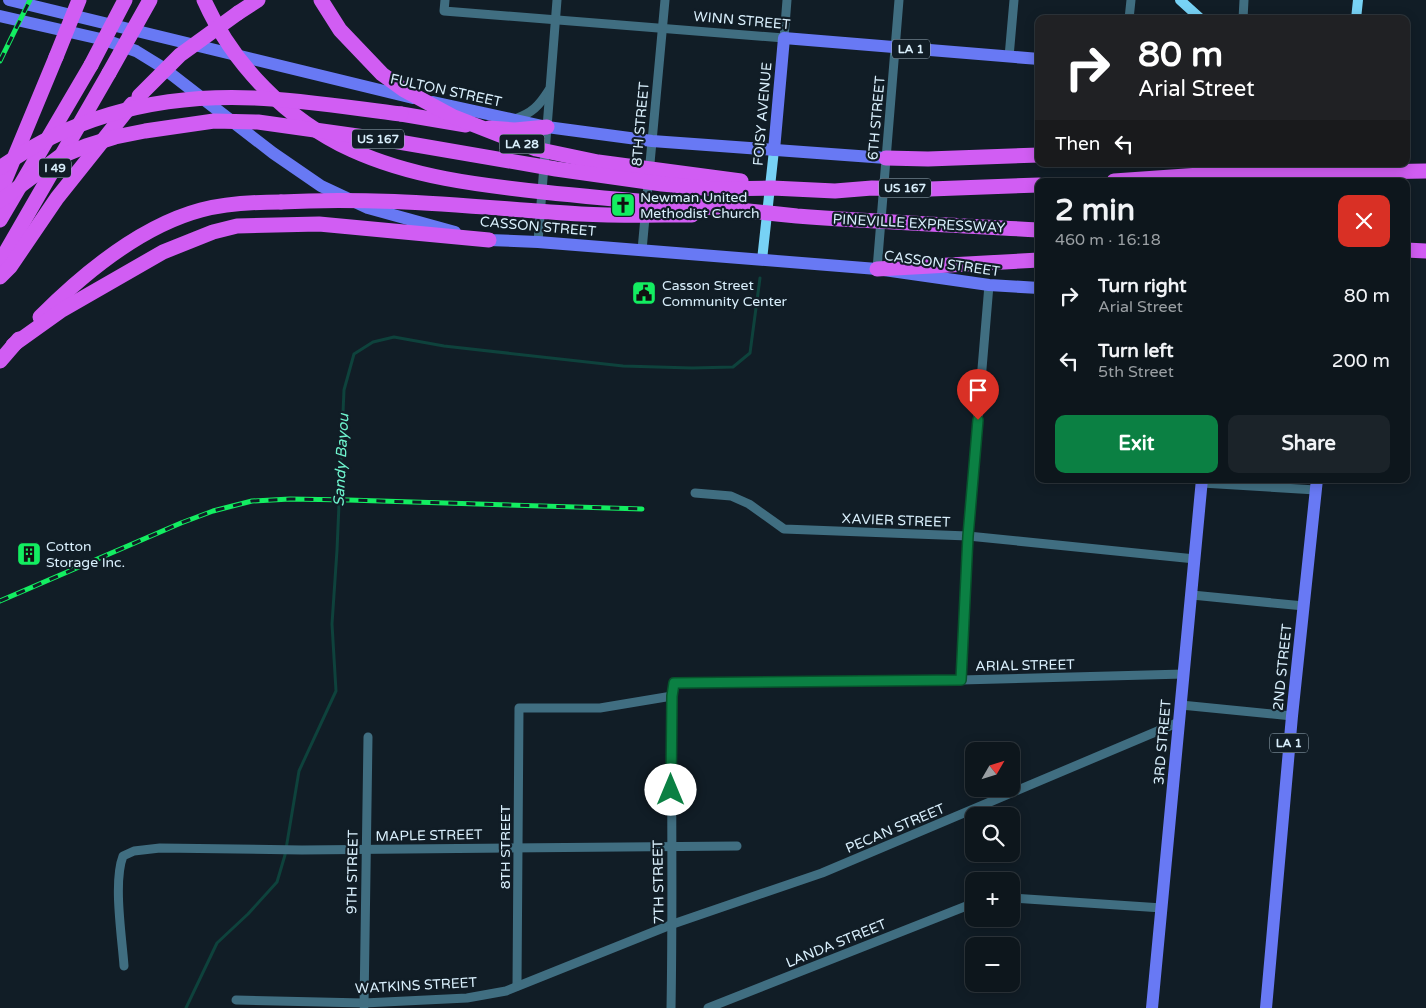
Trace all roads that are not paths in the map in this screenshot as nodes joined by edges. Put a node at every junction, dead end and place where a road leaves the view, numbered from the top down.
1 (9, 0) edge
2 (79, 0) edge
3 (125, 0) edge
4 (150, 0) edge
5 (204, 0) edge
6 (258, 0) edge
7 (321, 0) edge
8 (445, 0) edge
9 (557, 0) edge
10 (665, 0) edge
11 (787, 0) edge
12 (899, 0) edge
13 (1014, 0) edge
14 (1131, 0) edge
15 (1180, 0) edge
16 (1244, 0) edge
17 (1358, 0) edge
18 (1129, 15) edge
19 (1197, 15) edge
20 (1243, 15) edge
21 (1356, 15) edge
22 (0, 16) edge
23 (556, 20) junction
24 (663, 28) junction
25 (784, 38) junction
26 (895, 47) junction
27 (1009, 57) junction
28 (1035, 59) edge
29 (550, 88) junction
30 (515, 119) junction
31 (547, 127) junction
32 (652, 141) junction
33 (774, 150) junction
34 (1035, 155) edge
35 (886, 158) junction
36 (1410, 166) edge
37 (1426, 167) edge
38 (0, 168) edge
39 (1426, 171) edge
40 (1157, 178) edge
41 (1035, 185) edge
42 (772, 188) junction
43 (0, 192) edge
44 (0, 201) edge
45 (798, 216) junction
46 (0, 220) edge
47 (1035, 230) edge
48 (489, 240) junction
49 (538, 242) junction
50 (642, 250) junction
51 (1410, 250) edge
52 (1426, 251) edge
53 (762, 260) junction
54 (1035, 260) edge
55 (0, 262) edge
56 (877, 269) junction
57 (0, 277) edge
58 (989, 285) junction
59 (1035, 288) edge
60 (13, 345) junction
61 (0, 361) edge
62 (1202, 483) edge
63 (1260, 483) edge
64 (1317, 485) edge
65 (695, 493) dead end
66 (968, 536) junction
67 (1195, 559) junction
68 (1192, 595) junction
69 (1304, 606) junction
70 (1184, 674) junction
71 (961, 680) junction
72 (672, 696) junction
73 (1181, 705) junction
74 (1292, 716) junction
75 (1179, 722) junction
76 (368, 737) dead end
77 (671, 846) junction
78 (737, 846) dead end
79 (518, 848) junction
80 (366, 849) junction
81 (1020, 899) edge
82 (965, 907) edge
83 (1162, 908) junction
84 (673, 924) junction
85 (124, 966) dead end
86 (517, 986) junction
87 (236, 1000) dead end
88 (364, 1005) edge
89 (671, 1008) edge
90 (708, 1008) edge
91 (1152, 1008) edge
92 (1266, 1008) edge

1 - 30 main road, FULTON STREET
2 - 43 highway, bridge
3 - 46 highway, I 49, bridge
4 - 55 highway, I 49, bridge
5 - 45 highway, bridge
6 - 57 highway, bridge
7 - 42 highway, LA 28, bridge
8 - 23 street, WINN STREET
9 - 23 street
10 - 24 street, 8TH STREET
11 - 25 street, FOISY AVENUE
12 - 26 street, 6TH STREET
13 - 27 street
14 - 18 street
15 - 19 main road
16 - 20 street
17 - 21 main road
22 - 48 main road, CASSON STREET
23 - 24 street, WINN STREET
23 - 29 street
24 - 25 street, WINN STREET
24 - 32 street, 8TH STREET
25 - 26 main road, WINN STREET / LA 1
25 - 33 main road, FOISY AVENUE
26 - 27 main road, WINN STREET / LA 1
26 - 35 street, 6TH STREET
27 - 28 main road, WINN STREET / LA 1
29 - 30 street
29 - 31 street
30 - 31 main road, FULTON STREET
31 - 32 main road, FULTON STREET
31 - 38 highway, bridge
31 - 49 street
32 - 33 main road, FULTON STREET
32 - 50 street, 8TH STREET
33 - 35 main road, FULTON STREET
33 - 53 main road, FOISY AVENUE
34 - 35 highway
35 - 56 street, 6TH STREET
36 - 37 highway
39 - 40 highway, bridge
41 - 42 highway, PINEVILLE EXPRESSWAY / US 167, bridge
42 - 44 highway, US 167, bridge
45 - 47 highway, PINEVILLE EXPRESSWAY, bridge
45 - 60 highway, bridge
48 - 49 main road, CASSON STREET
48 - 60 highway
49 - 50 main road, CASSON STREET
50 - 53 main road, CASSON STREET
51 - 52 highway
53 - 56 main road, CASSON STREET
54 - 56 highway
56 - 58 main road, CASSON STREET
58 - 59 main road, CASSON STREET
58 - 66 street
60 - 61 highway
62 - 67 main road, 3RD STREET
63 - 64 street
64 - 69 main road, 2ND STREET / LA 1
65 - 66 street, XAVIER STREET
66 - 67 street, XAVIER STREET
66 - 71 street
67 - 68 main road, 3RD STREET
68 - 69 street
68 - 70 main road, 3RD STREET
69 - 74 main road, 2ND STREET / LA 1
70 - 71 street, ARIAL STREET
70 - 73 main road, 3RD STREET
71 - 72 street, ARIAL STREET
72 - 77 street, 7TH STREET
72 - 79 street, 8TH STREET
73 - 74 street
73 - 75 main road, 3RD STREET
74 - 92 main road, 2ND STREET / LA 1
75 - 83 main road, 3RD STREET
75 - 84 street, PECAN STREET
76 - 80 street, 9TH STREET
77 - 78 street, MAPLE STREET
77 - 79 street, MAPLE STREET
77 - 84 street, 7TH STREET
79 - 80 street, MAPLE STREET
79 - 86 street, 8TH STREET
80 - 85 street, MAPLE STREET
80 - 88 street, 9TH STREET
81 - 83 street
82 - 90 street, LANDA STREET
83 - 91 main road, 3RD STREET
84 - 86 street, WATKINS STREET
84 - 89 street, 7TH STREET
86 - 88 street, WATKINS STREET
87 - 88 street, WATKINS STREET

